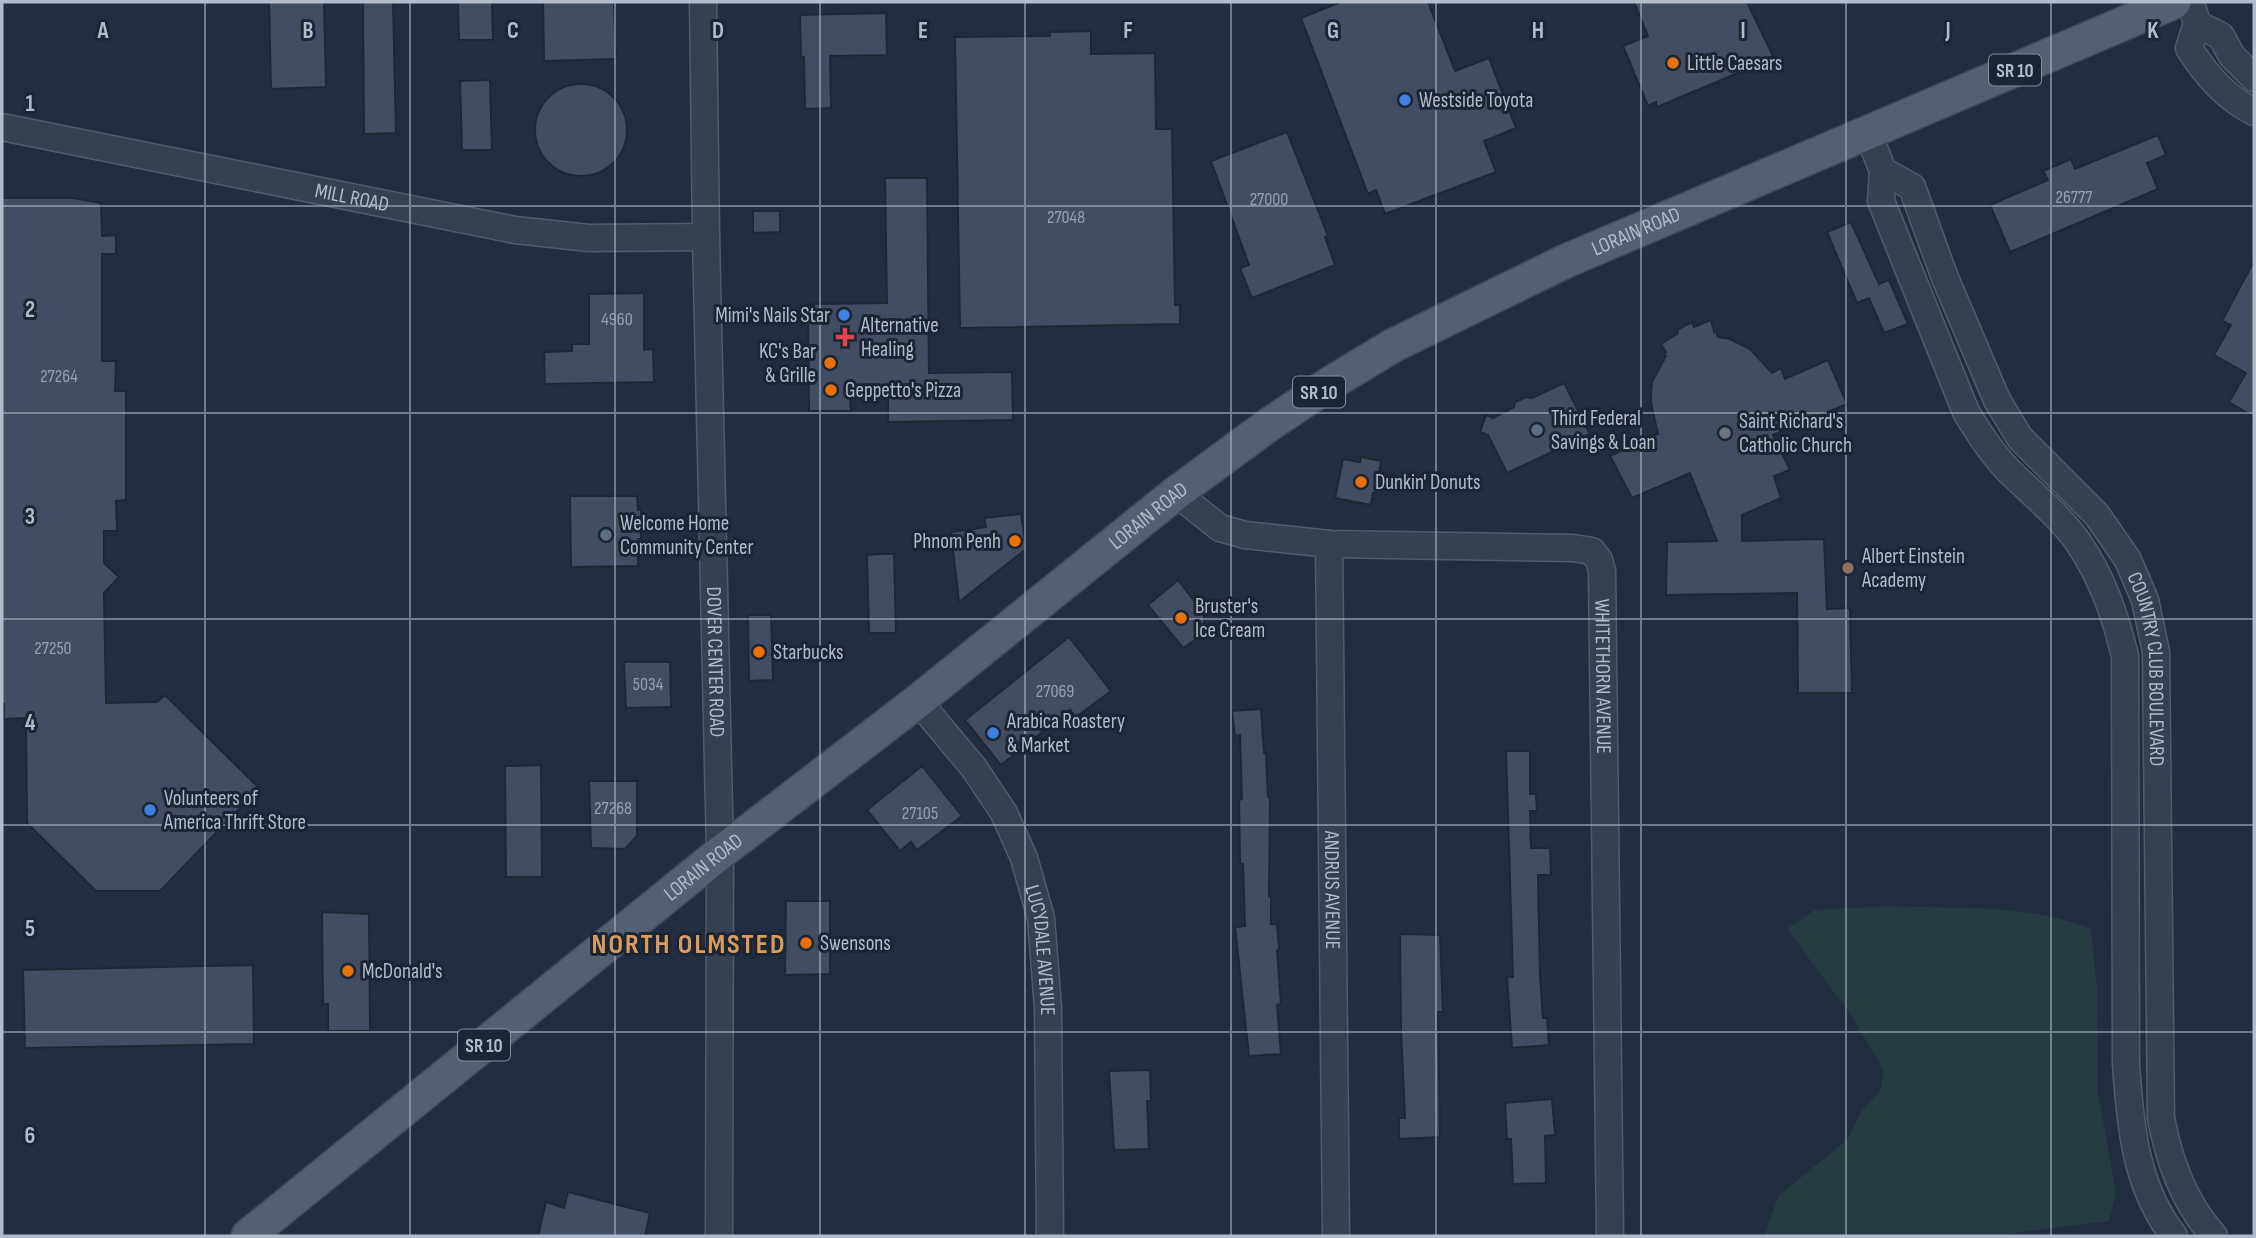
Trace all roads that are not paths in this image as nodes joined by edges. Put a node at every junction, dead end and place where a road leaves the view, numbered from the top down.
1 (703, 2) edge
2 (2187, 9) edge
3 (2254, 78) edge
4 (2254, 112) edge
5 (2, 127) edge
6 (1868, 133) junction
7 (1882, 171) junction
8 (706, 237) junction
9 (1176, 493) junction
10 (1329, 544) junction
11 (918, 701) junction
12 (720, 853) junction
13 (248, 1236) edge
14 (719, 1236) edge
15 (1050, 1236) edge
16 (1336, 1236) edge
17 (1610, 1236) edge
18 (2174, 1236) edge
19 (2214, 1236) edge

1 - 8 street, DOVER CENTER ROAD
2 - 3 street
2 - 4 street
2 - 6 main road, LORAIN ROAD / SR 10
5 - 8 street, MILL ROAD
6 - 7 street, COUNTRY CLUB BOULEVARD
6 - 9 main road, LORAIN ROAD / SR 10
7 - 18 street, COUNTRY CLUB BOULEVARD
7 - 19 street, COUNTRY CLUB BOULEVARD
8 - 12 street, DOVER CENTER ROAD
9 - 10 street, WHITETHORN AVENUE
9 - 11 main road, LORAIN ROAD / SR 10
10 - 16 street, ANDRUS AVENUE
10 - 17 street, WHITETHORN AVENUE
11 - 12 main road, LORAIN ROAD / SR 10
11 - 15 street, LUCYDALE AVENUE
12 - 13 main road, LORAIN ROAD / SR 10
12 - 14 street, DOVER CENTER ROAD

